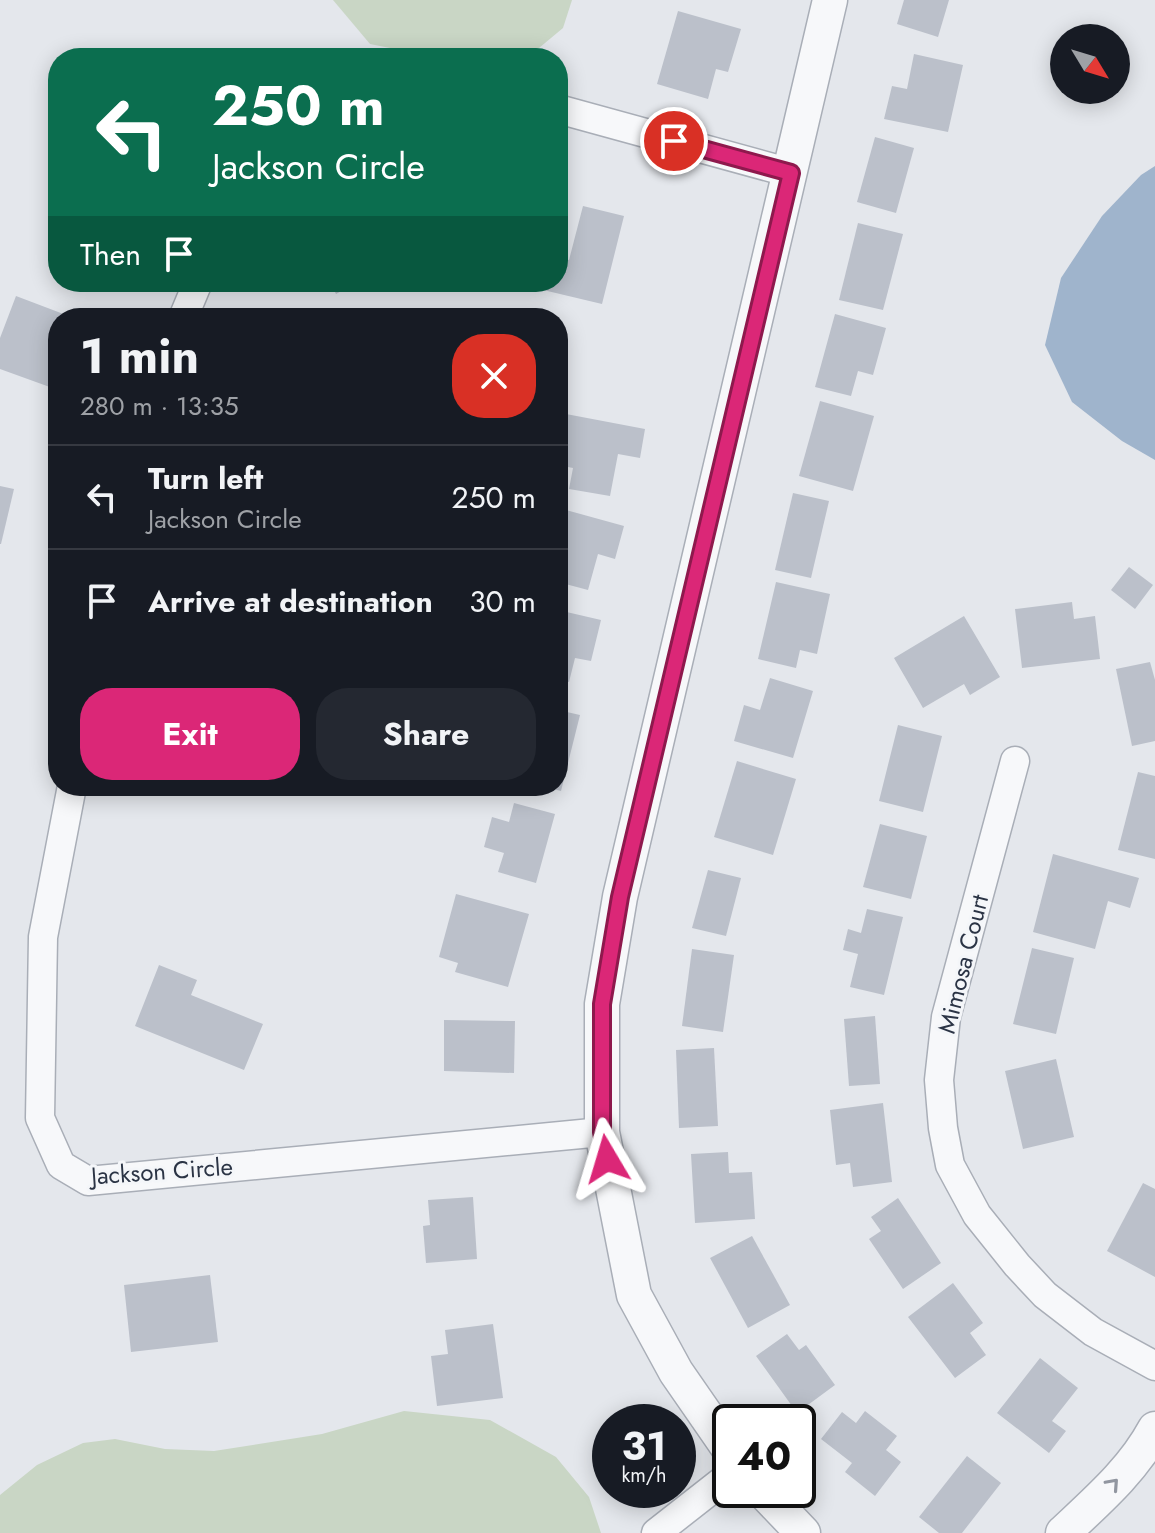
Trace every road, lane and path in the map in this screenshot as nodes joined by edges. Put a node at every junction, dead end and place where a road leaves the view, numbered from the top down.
1 (830, 0) edge
2 (568, 112) edge
3 (791, 173) junction
4 (1015, 761) dead end
5 (70, 796) edge
6 (602, 1132) junction
7 (1155, 1366) edge
8 (712, 1424) edge
9 (1155, 1429) edge
10 (712, 1489) edge
11 (779, 1508) edge
12 (656, 1533) edge
13 (803, 1533) edge
14 (1063, 1533) edge

1 - 3 street
2 - 3 street
3 - 6 street
4 - 7 street, Mimosa Court
5 - 6 street, Jackson Circle
6 - 8 street
14 -> 9 street
10 - 12 street
11 - 13 street

